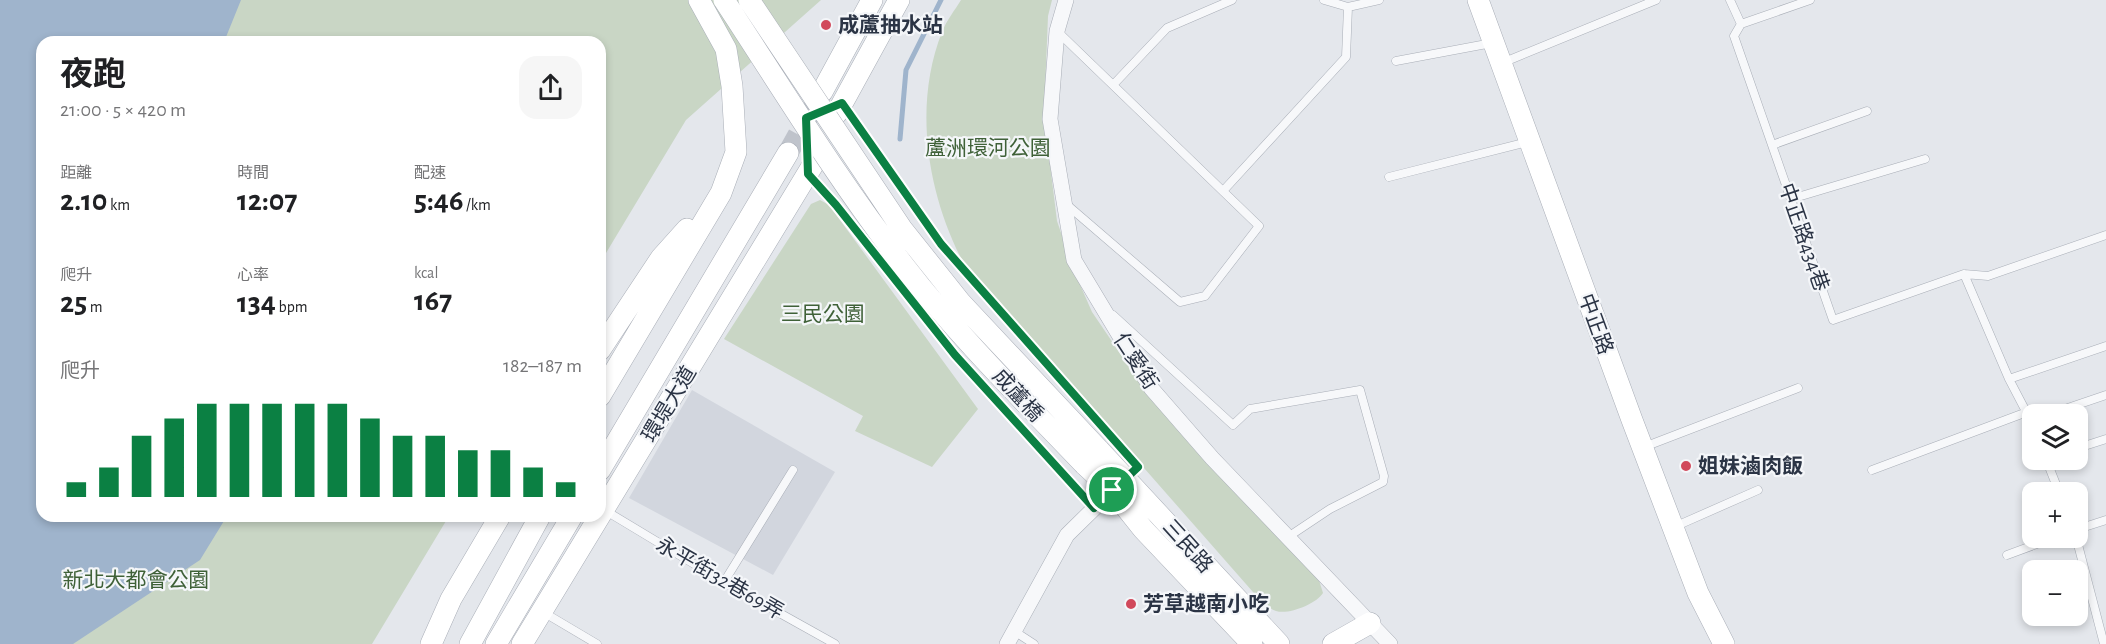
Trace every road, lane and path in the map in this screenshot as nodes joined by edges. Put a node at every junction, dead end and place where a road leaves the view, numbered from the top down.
1 (699, 0) edge
2 (724, 0) edge
3 (749, 0) edge
4 (872, 0) edge
5 (899, 0) edge
6 (1065, 0) edge
7 (1232, 0) edge
8 (1324, 0) edge
9 (1379, 0) edge
10 (1478, 0) edge
11 (1656, 0) edge
12 (1730, 0) edge
13 (1810, 0) edge
14 (1363, 2) edge
15 (1348, 7) junction
16 (1741, 24) junction
17 (1057, 31) junction
18 (1493, 43) junction
19 (1396, 62) dead end
20 (1501, 63) junction
21 (1113, 85) junction
22 (822, 92) tunnel mouth
23 (839, 108) junction
24 (1867, 111) dead end
25 (1529, 141) junction
26 (1772, 145) junction
27 (788, 153) tunnel mouth
28 (1925, 159) dead end
29 (811, 168) junction
30 (1389, 177) dead end
31 (1223, 191) junction
32 (721, 193) junction
33 (1791, 199) junction
34 (1065, 204) junction
35 (2106, 235) edge
36 (1964, 274) junction
37 (1097, 300) junction
38 (606, 341) edge
39 (2106, 346) edge
40 (2009, 379) junction
41 (606, 386) edge
42 (1798, 388) dead end
43 (2106, 395) edge
44 (2023, 404) edge
45 (2079, 404) edge
46 (2022, 414) edge
47 (2106, 439) edge
48 (2088, 445) edge
49 (1642, 447) junction
50 (1091, 457) junction
51 (606, 460) edge
52 (793, 470) dead end
53 (1872, 470) dead end
54 (1119, 484) junction
55 (1758, 490) dead end
56 (606, 508) edge
57 (1094, 508) junction
58 (606, 511) edge
59 (2106, 520) edge
60 (496, 522) edge
61 (537, 522) edge
62 (568, 522) edge
63 (598, 522) edge
64 (2088, 526) edge
65 (1673, 528) junction
66 (1288, 537) junction
67 (2026, 548) edge
68 (2079, 548) edge
69 (2007, 555) dead end
70 (724, 582) junction
71 (542, 612) junction
72 (1370, 623) junction
73 (1010, 637) edge
74 (431, 644) edge
75 (470, 644) edge
76 (496, 644) edge
77 (522, 644) edge
78 (597, 644) edge
79 (835, 644) edge
80 (1034, 644) edge
81 (1252, 644) edge
82 (1279, 644) edge
83 (1333, 644) edge
84 (1390, 644) edge
85 (1724, 644) edge
86 (2104, 644) edge

1 - 32 main road
2 - 50 main road, 成蘆橋, bridge
3 - 50 main road, 成蘆橋, bridge
4 - 22 main road
5 - 23 main road
6 - 17 street, 仁愛街
7 - 21 lane
8 - 15 lane
9 - 14 lane
10 - 18 main road, 中正路
11 - 20 lane
12 - 16 lane
13 - 16 lane
14 - 15 lane
15 - 31 lane
16 - 26 lane, 中正路434巷
17 - 21 lane
17 - 34 street, 仁愛街
18 - 19 lane
18 - 20 main road, 中正路
20 - 25 main road, 中正路
21 - 31 lane
23 - 29 lane
23 - 54 lane
24 - 26 lane
25 - 30 lane
25 - 49 main road, 中正路
26 - 33 lane, 中正路434巷
27 - 51 main road, 環堤大道
28 - 33 lane
29 - 56 main road, 環堤大道
29 - 57 lane
31 - 34 lane
32 - 38 main road
32 - 41 main road
33 - 36 lane, 中正路434巷
34 - 37 street, 仁愛街
35 - 36 lane
36 - 40 lane
37 - 66 street, 仁愛街
37 - 66 lane
39 - 40 lane
40 - 44 lane
42 - 49 lane
43 - 45 lane
46 - 53 lane
47 - 48 lane
49 - 65 main road, 中正路
50 - 54 main road, 三民路
52 - 70 lane
54 - 57 street
54 - 81 main road, 三民路
54 - 82 main road, 三民路
55 - 65 lane
57 - 73 street
58 - 70 lane, 永平街32巷69弄
59 - 64 lane
60 - 74 main road
61 - 75 main road
62 - 76 main road
63 - 71 main road, 環堤大道
65 - 85 main road, 中正路
66 - 72 street, 仁愛街
67 - 69 lane
68 - 86 lane
70 - 79 lane, 永平街32巷69弄
71 - 77 main road, 環堤大道
71 - 78 lane
72 - 83 main road
72 - 84 street, 仁愛街
73 - 80 lane

